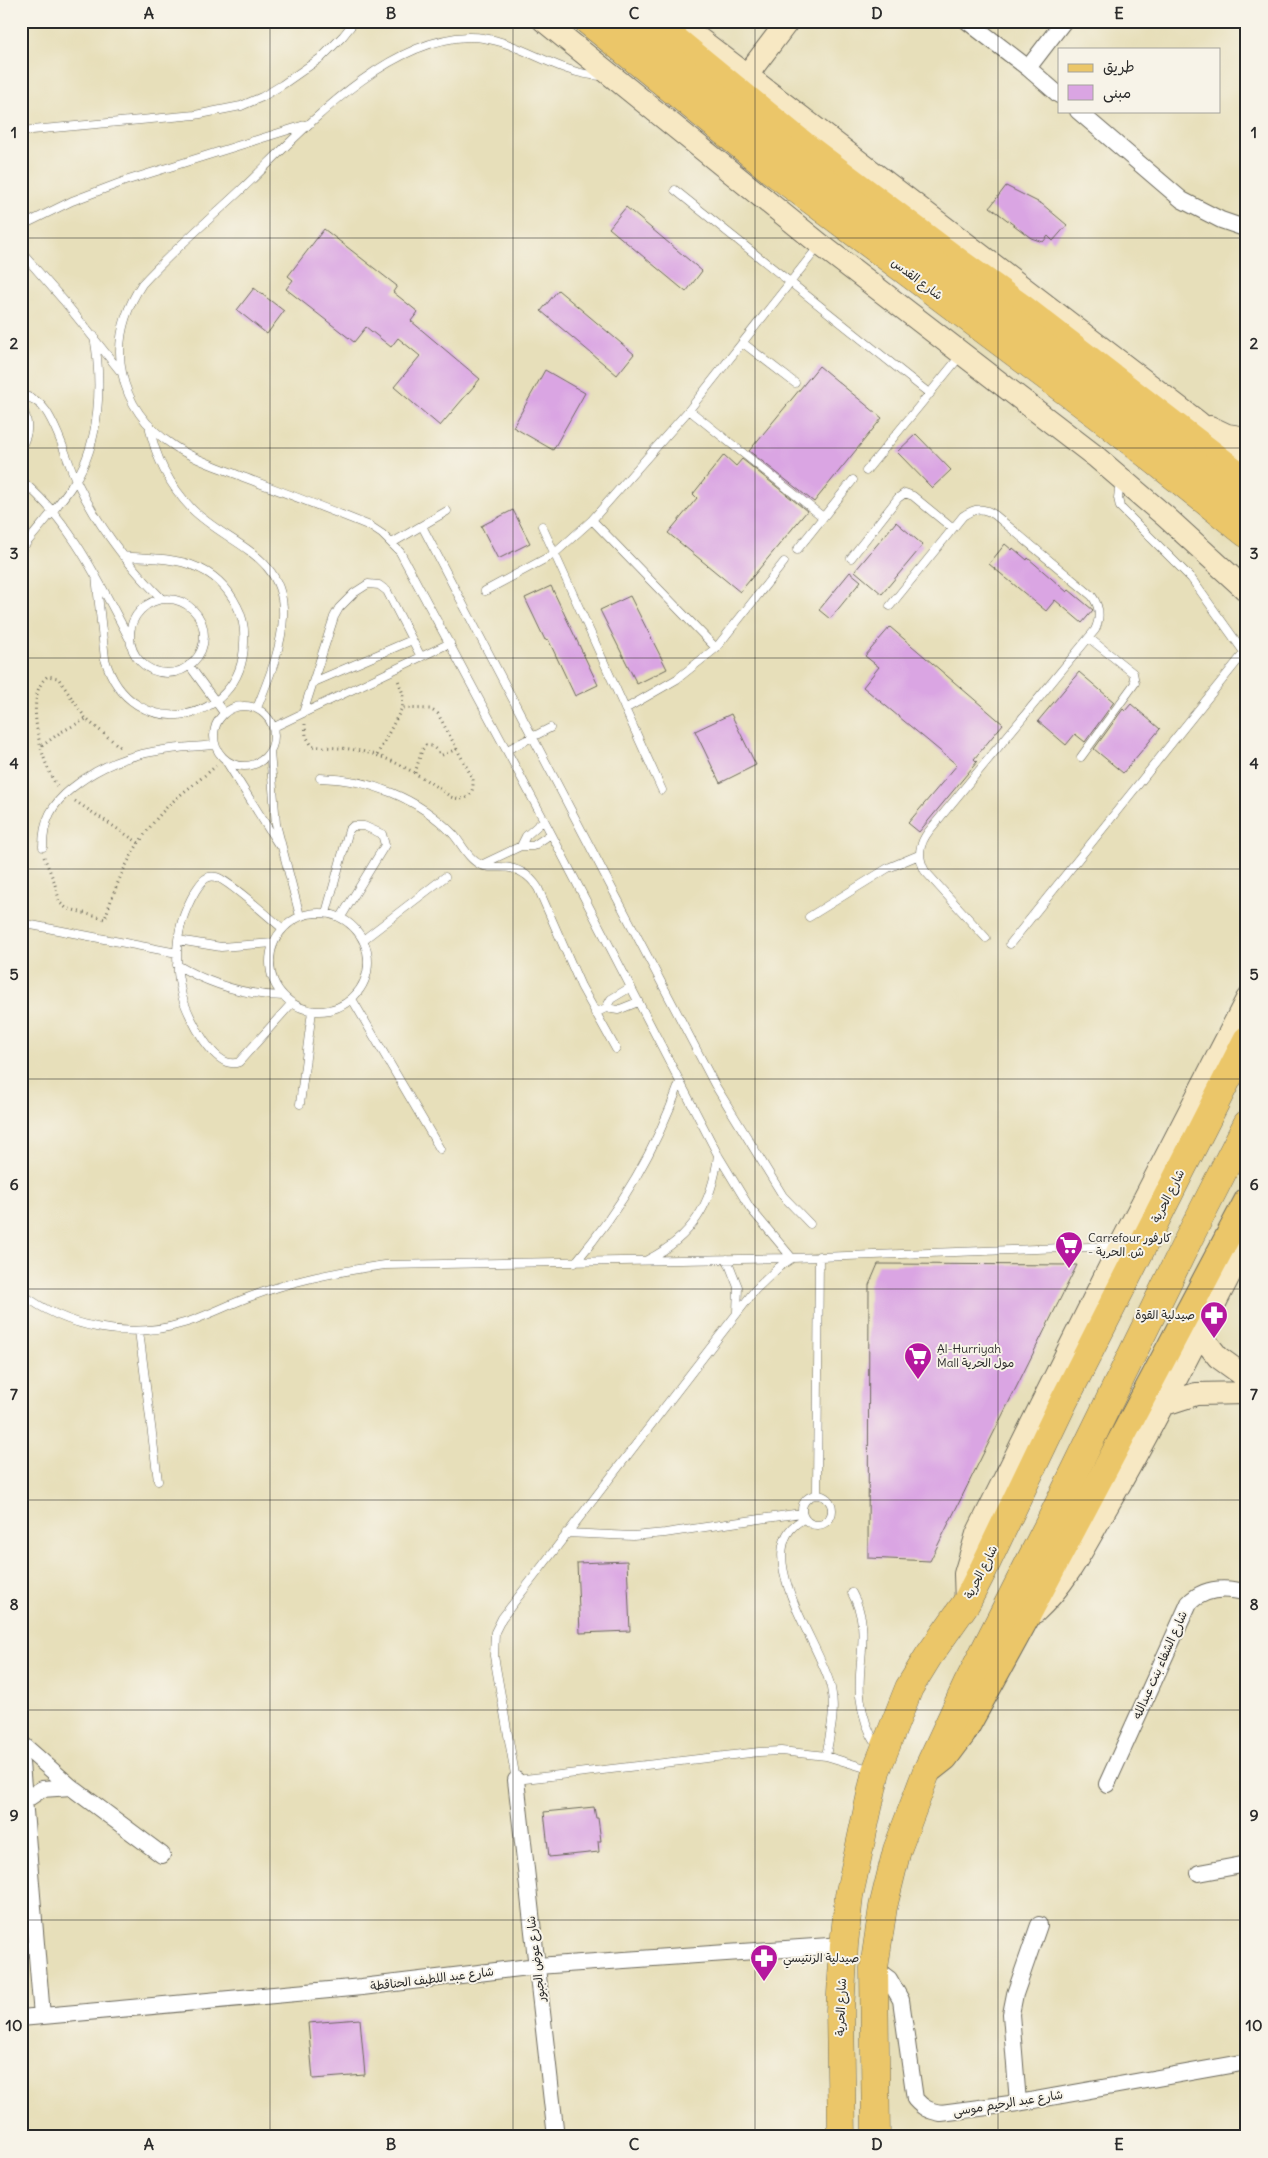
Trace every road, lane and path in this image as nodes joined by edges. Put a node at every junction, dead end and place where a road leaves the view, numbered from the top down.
1 (355, 21) edge
2 (544, 21) edge
3 (588, 21) edge
4 (622, 21) edge
5 (654, 21) edge
6 (676, 21) edge
7 (788, 21) edge
8 (967, 21) edge
9 (1064, 21) edge
10 (1028, 68) junction
11 (747, 75) junction
12 (610, 76) junction
13 (1058, 94) edge
14 (1079, 112) edge
15 (313, 122) junction
16 (21, 131) edge
17 (675, 190) dead end
18 (21, 226) edge
19 (1247, 229) edge
20 (820, 244) junction
21 (21, 252) edge
22 (791, 283) junction
23 (94, 336) junction
24 (743, 343) junction
25 (961, 355) junction
26 (122, 373) junction
27 (795, 383) dead end
28 (21, 394) edge
29 (930, 394) junction
30 (21, 406) edge
31 (689, 410) junction
32 (1198, 422) junction
33 (148, 424) junction
34 (1247, 438) edge
35 (21, 447) edge
36 (1247, 465) edge
37 (866, 471) dead end
38 (1207, 475) junction
39 (1120, 477) junction
40 (21, 480) edge
41 (76, 480) junction
42 (853, 480) dead end
43 (1247, 480) edge
44 (1247, 507) edge
45 (52, 510) junction
46 (448, 511) dead end
47 (823, 517) junction
48 (592, 520) junction
49 (422, 526) junction
50 (542, 526) dead end
51 (952, 528) junction
52 (1247, 534) edge
53 (392, 543) junction
54 (21, 550) edge
55 (797, 550) dead end
56 (554, 554) junction
57 (123, 556) junction
58 (851, 558) dead end
59 (784, 562) dead end
60 (96, 576) junction
61 (1241, 582) edge
62 (485, 591) dead end
63 (162, 599) junction
64 (1247, 600) edge
65 (890, 606) dead end
66 (1089, 638) junction
67 (130, 640) junction
68 (412, 640) junction
69 (450, 643) junction
70 (716, 648) junction
71 (1245, 655) edge
72 (421, 657) junction
73 (189, 665) junction
74 (394, 670) junction
75 (314, 682) junction
76 (215, 700) junction
77 (257, 708) junction
78 (402, 708) junction
79 (625, 709) junction
80 (224, 713) junction
81 (303, 713) junction
82 (86, 719) junction
83 (274, 727) junction
84 (550, 728) dead end
85 (532, 737) junction
86 (215, 745) junction
87 (42, 746) junction
88 (457, 749) junction
89 (507, 750) junction
90 (270, 752) junction
91 (134, 755) junction
92 (377, 755) junction
93 (1081, 757) dead end
94 (225, 759) junction
95 (415, 772) junction
96 (320, 778) dead end
97 (662, 790) dead end
98 (64, 794) junction
99 (544, 820) junction
100 (551, 834) junction
101 (139, 843) junction
102 (520, 846) junction
103 (42, 847) joint
104 (281, 848) junction
105 (919, 855) junction
106 (481, 865) junction
107 (446, 877) dead end
108 (326, 913) junction
109 (300, 916) junction
110 (809, 916) dead end
111 (341, 917) junction
112 (21, 922) edge
113 (282, 928) junction
114 (986, 938) dead end
115 (178, 940) junction
116 (363, 940) junction
117 (273, 943) junction
118 (1010, 944) dead end
119 (177, 953) junction
120 (177, 965) junction
121 (630, 987) junction
122 (284, 996) junction
123 (352, 999) junction
124 (1247, 999) edge
125 (638, 1002) junction
126 (292, 1003) junction
127 (606, 1008) junction
128 (312, 1011) junction
129 (595, 1013) junction
130 (1247, 1040) edge
131 (616, 1049) dead end
132 (680, 1082) junction
133 (300, 1104) dead end
134 (1247, 1124) edge
135 (440, 1149) dead end
136 (718, 1156) junction
137 (1247, 1200) edge
138 (810, 1224) dead end
139 (1247, 1241) edge
140 (1120, 1246) junction
141 (819, 1256) junction
142 (792, 1258) junction
143 (727, 1259) junction
144 (646, 1261) junction
145 (575, 1263) junction
146 (21, 1293) edge
147 (736, 1317) junction
148 (139, 1331) junction
149 (1199, 1333) junction
150 (1247, 1378) edge
151 (1247, 1393) edge
152 (1164, 1404) junction
153 (158, 1481) dead end
154 (817, 1494) junction
155 (802, 1516) junction
156 (566, 1533) junction
157 (1247, 1593) edge
158 (852, 1594) dead end
159 (966, 1603) junction
160 (1025, 1621) junction
161 (21, 1743) edge
162 (826, 1756) junction
163 (879, 1762) junction
164 (21, 1763) edge
165 (926, 1773) junction
166 (516, 1780) junction
167 (1106, 1784) dead end
168 (71, 1787) junction
169 (23, 1803) edge
170 (162, 1855) dead end
171 (1247, 1864) edge
172 (1199, 1873) dead end
173 (1039, 1925) dead end
174 (844, 1945) junction
175 (537, 1966) junction
176 (874, 1968) junction
177 (42, 2016) junction
178 (21, 2018) edge
179 (1247, 2062) edge
180 (1018, 2103) junction
181 (556, 2137) edge
182 (842, 2137) edge
183 (876, 2137) edge

1 - 16 lane
2 - 12 main road
3 - 38 highway, شارع القدس
4 - 38 highway, شارع القدس
5 - 38 main road
6 - 11 main road
7 - 11 main road
8 - 10 street
9 - 10 street
10 - 13 street
11 - 32 main road
12 - 15 lane
12 - 20 main road
14 - 19 street
15 - 18 lane
15 - 26 lane
17 - 22 lane
20 - 22 lane
20 - 25 main road
21 - 23 lane
22 - 24 lane
22 - 29 lane
23 - 26 lane
23 - 41 lane
24 - 27 lane
24 - 31 lane
25 - 29 lane
25 - 39 main road
26 - 33 lane
28 - 41 lane
29 - 37 lane
30 - 35 lane
31 - 47 lane
31 - 48 lane
32 - 34 main road
32 - 36 main road
33 - 53 lane
33 - 77 lane
38 - 43 main road
38 - 44 highway, شارع القدس
38 - 52 highway, شارع القدس
39 - 61 main road
39 - 71 lane
40 - 45 lane
41 - 45 lane
41 - 57 lane
42 - 47 lane
45 - 54 lane
45 - 60 lane
46 - 49 lane
47 - 55 lane
48 - 56 lane
48 - 70 lane
49 - 53 lane
49 - 85 lane
50 - 56 lane
51 - 58 lane
51 - 65 lane
51 - 66 lane
53 - 69 lane
56 - 62 lane
56 - 79 lane
57 - 63 lane
57 - 76 lane
59 - 70 lane
60 - 67 lane
60 - 76 lane
61 - 64 main road
63 - 67 lane
63 - 73 lane
66 - 93 lane
66 - 105 lane
67 - 73 lane
68 - 72 lane
68 - 75 lane
68 - 75 lane
69 - 72 lane
69 - 89 lane
70 - 79 lane
71 - 118 lane
72 - 74 lane
73 - 76 lane
74 - 78 path
74 - 81 lane
75 - 81 lane
76 - 80 lane
77 - 80 lane
77 - 83 lane
78 - 88 path
78 - 92 path
79 - 97 lane
80 - 86 lane
81 - 83 lane
81 - 92 path
82 - 87 path
82 - 87 path
82 - 91 path
83 - 90 lane
84 - 85 lane
85 - 89 lane
85 - 138 lane
86 - 91 lane
86 - 94 lane
87 - 98 path
88 - 95 path
88 - 95 path
89 - 99 lane
90 - 94 lane
90 - 104 lane
91 - 98 lane
92 - 95 path
94 - 101 path
94 - 104 lane
96 - 106 lane
98 - 101 path
98 - 103 lane
99 - 100 lane
99 - 102 lane
100 - 102 lane
100 - 121 lane
101 - 103 path
102 - 106 lane
104 - 109 lane
105 - 110 lane
105 - 114 lane
106 - 129 lane
107 - 116 lane
108 - 109 lane
108 - 111 lane
108 - 111 lane
109 - 113 lane
111 - 116 lane
112 - 119 lane
113 - 115 lane
113 - 117 lane
115 - 117 lane
115 - 119 lane
116 - 123 lane
117 - 122 lane
119 - 120 lane
120 - 122 lane
120 - 126 lane
121 - 125 lane
121 - 127 lane
122 - 126 lane
123 - 128 lane
123 - 135 lane
124 - 140 main road
125 - 127 lane
125 - 132 lane
126 - 128 lane
127 - 129 lane
128 - 133 lane
129 - 131 lane
130 - 159 highway, شارع الحرية
132 - 136 lane
132 - 145 lane
134 - 165 highway
136 - 142 lane
136 - 144 lane
137 - 160 main road
139 - 149 main road
140 - 141 lane
140 - 159 main road
141 - 142 lane
141 - 154 lane
142 - 143 lane
142 - 147 lane
143 - 144 lane
143 - 147 lane
144 - 145 lane
145 - 148 lane
146 - 148 lane
147 - 156 lane
148 - 153 lane
149 - 150 main road
149 - 152 main road
151 - 152 main road
152 - 160 main road
154 - 155 lane
154 - 155 lane
155 - 156 lane
155 - 162 lane
156 - 166 lane
157 - 167 street, شارع الشفاء بنت عبدالله
158 - 163 lane
159 - 163 highway, شارع الحرية
160 - 165 main road
161 - 168 street
162 - 163 lane
162 - 166 lane
163 - 174 highway, شارع الحرية
164 - 169 street
165 - 176 highway
166 - 175 street, شارع عوض الجبور
168 - 169 street
168 - 170 street
169 - 177 street
171 - 172 street
173 - 180 street
174 - 175 street, شارع عبد اللطيف الحناقطة
174 - 182 highway, شارع الحرية
175 - 177 street, شارع عبد اللطيف الحناقطة
175 - 181 street, شارع عوض الجبور
176 - 180 street, شارع عبد الرحيم موسى
176 - 183 highway
177 - 178 street, شارع عبد اللطيف الحناقطة
179 - 180 street, شارع عبد الرحيم موسى

